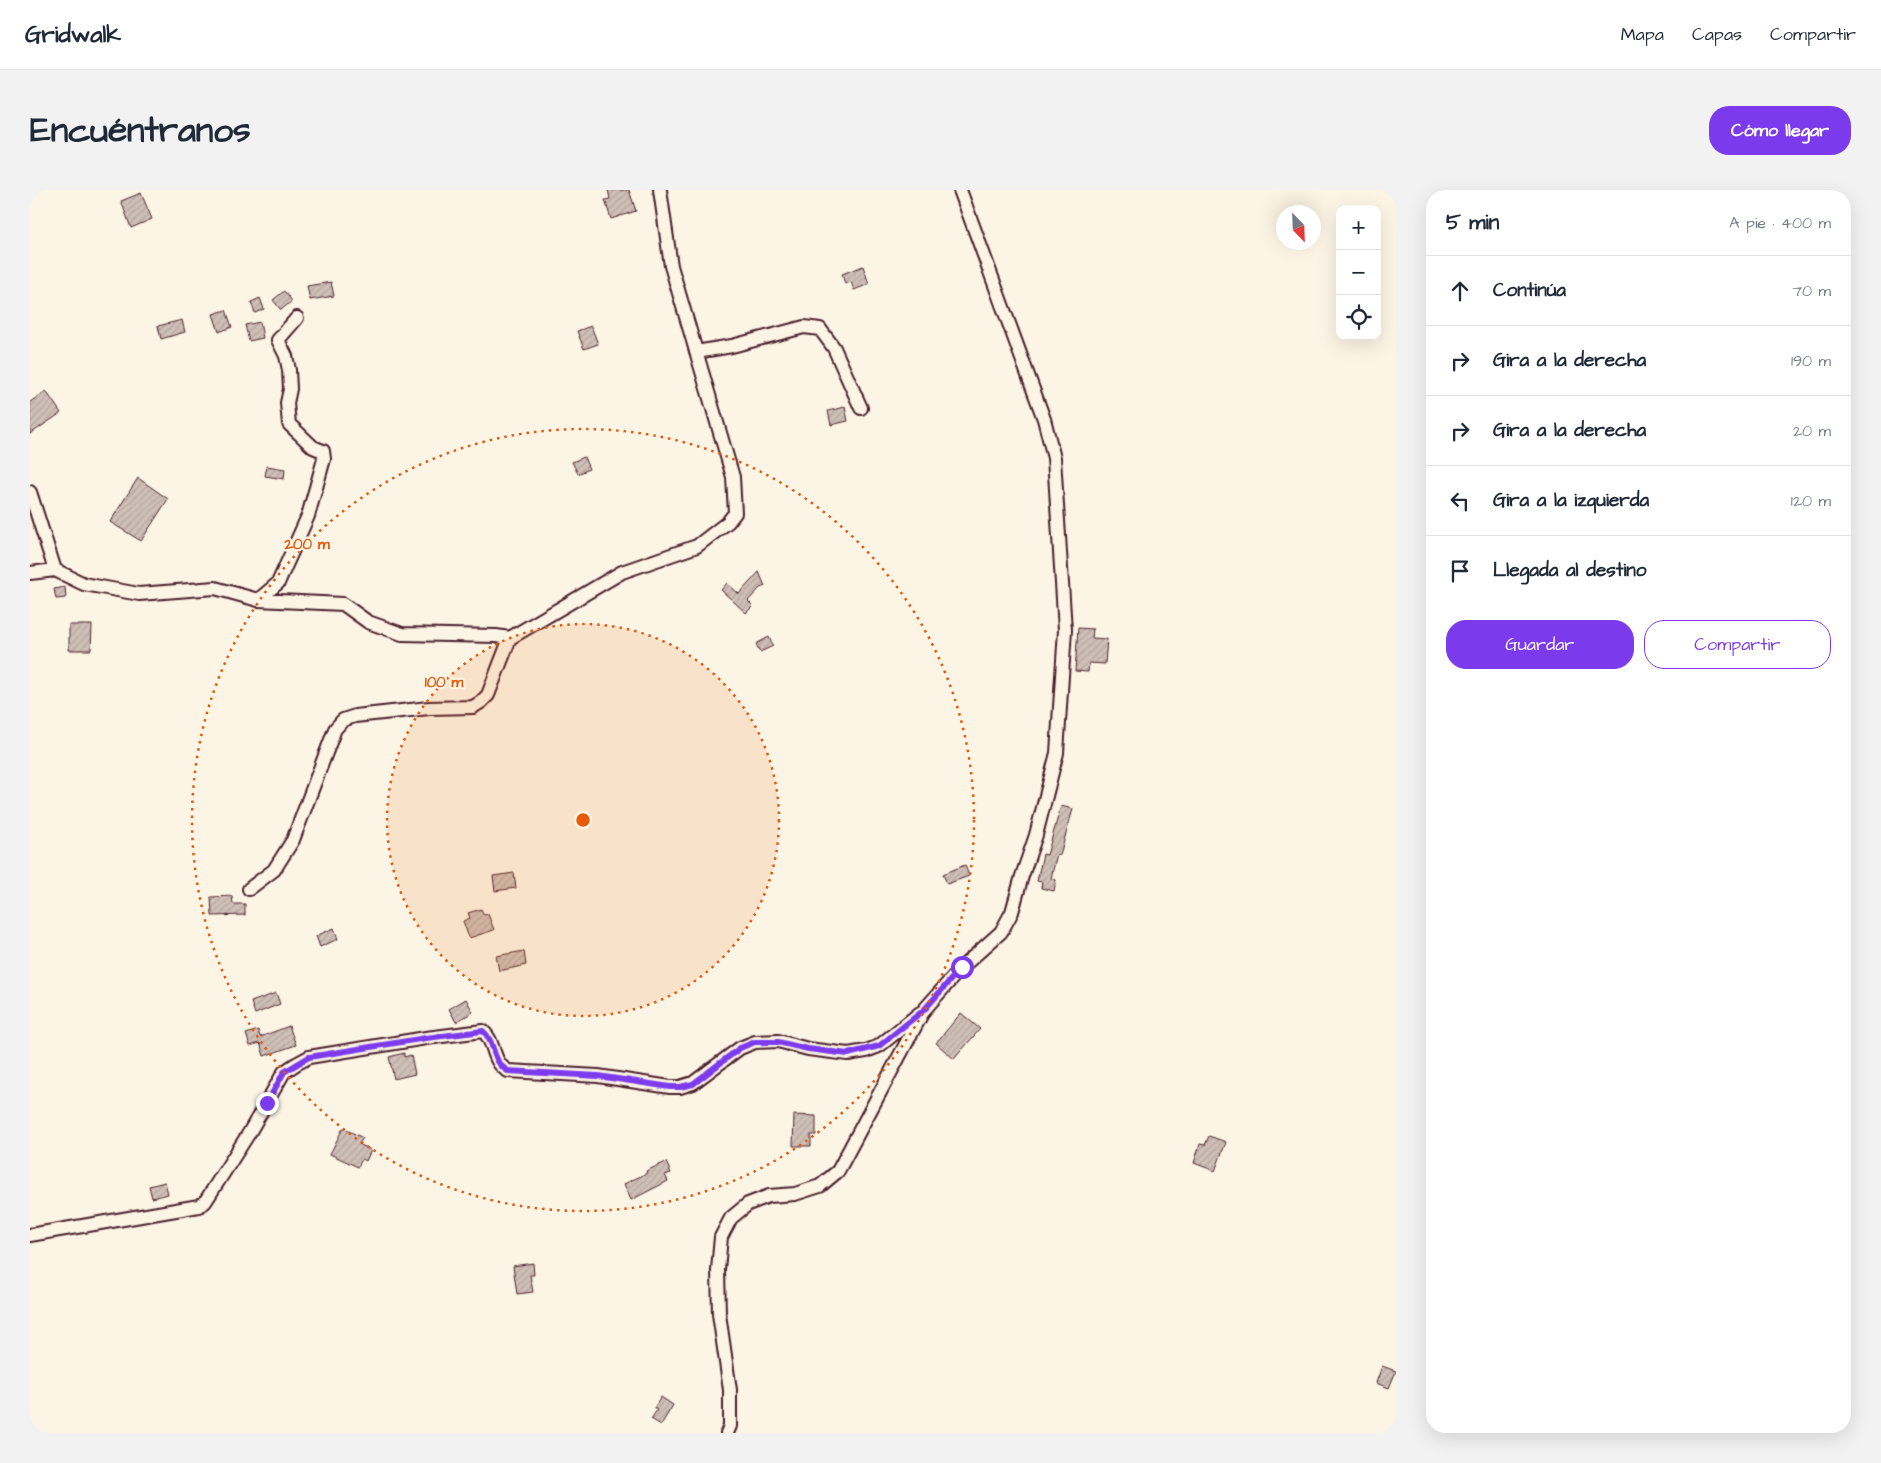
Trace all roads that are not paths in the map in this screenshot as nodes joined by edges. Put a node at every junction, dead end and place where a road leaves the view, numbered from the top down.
1 (660, 190) edge
2 (960, 190) edge
3 (297, 318) dead end
4 (696, 352) junction
5 (861, 408) dead end
6 (30, 492) edge
7 (55, 570) junction
8 (30, 573) edge
9 (258, 600) junction
10 (510, 638) junction
11 (249, 888) dead end
12 (924, 1010) junction
13 (30, 1235) edge
14 (727, 1433) edge

1 - 4 street
2 - 12 street
3 - 9 street
4 - 5 street
4 - 10 street
6 - 7 street
7 - 8 street
7 - 9 street
9 - 10 street
10 - 11 street
12 - 13 street
12 - 14 street

